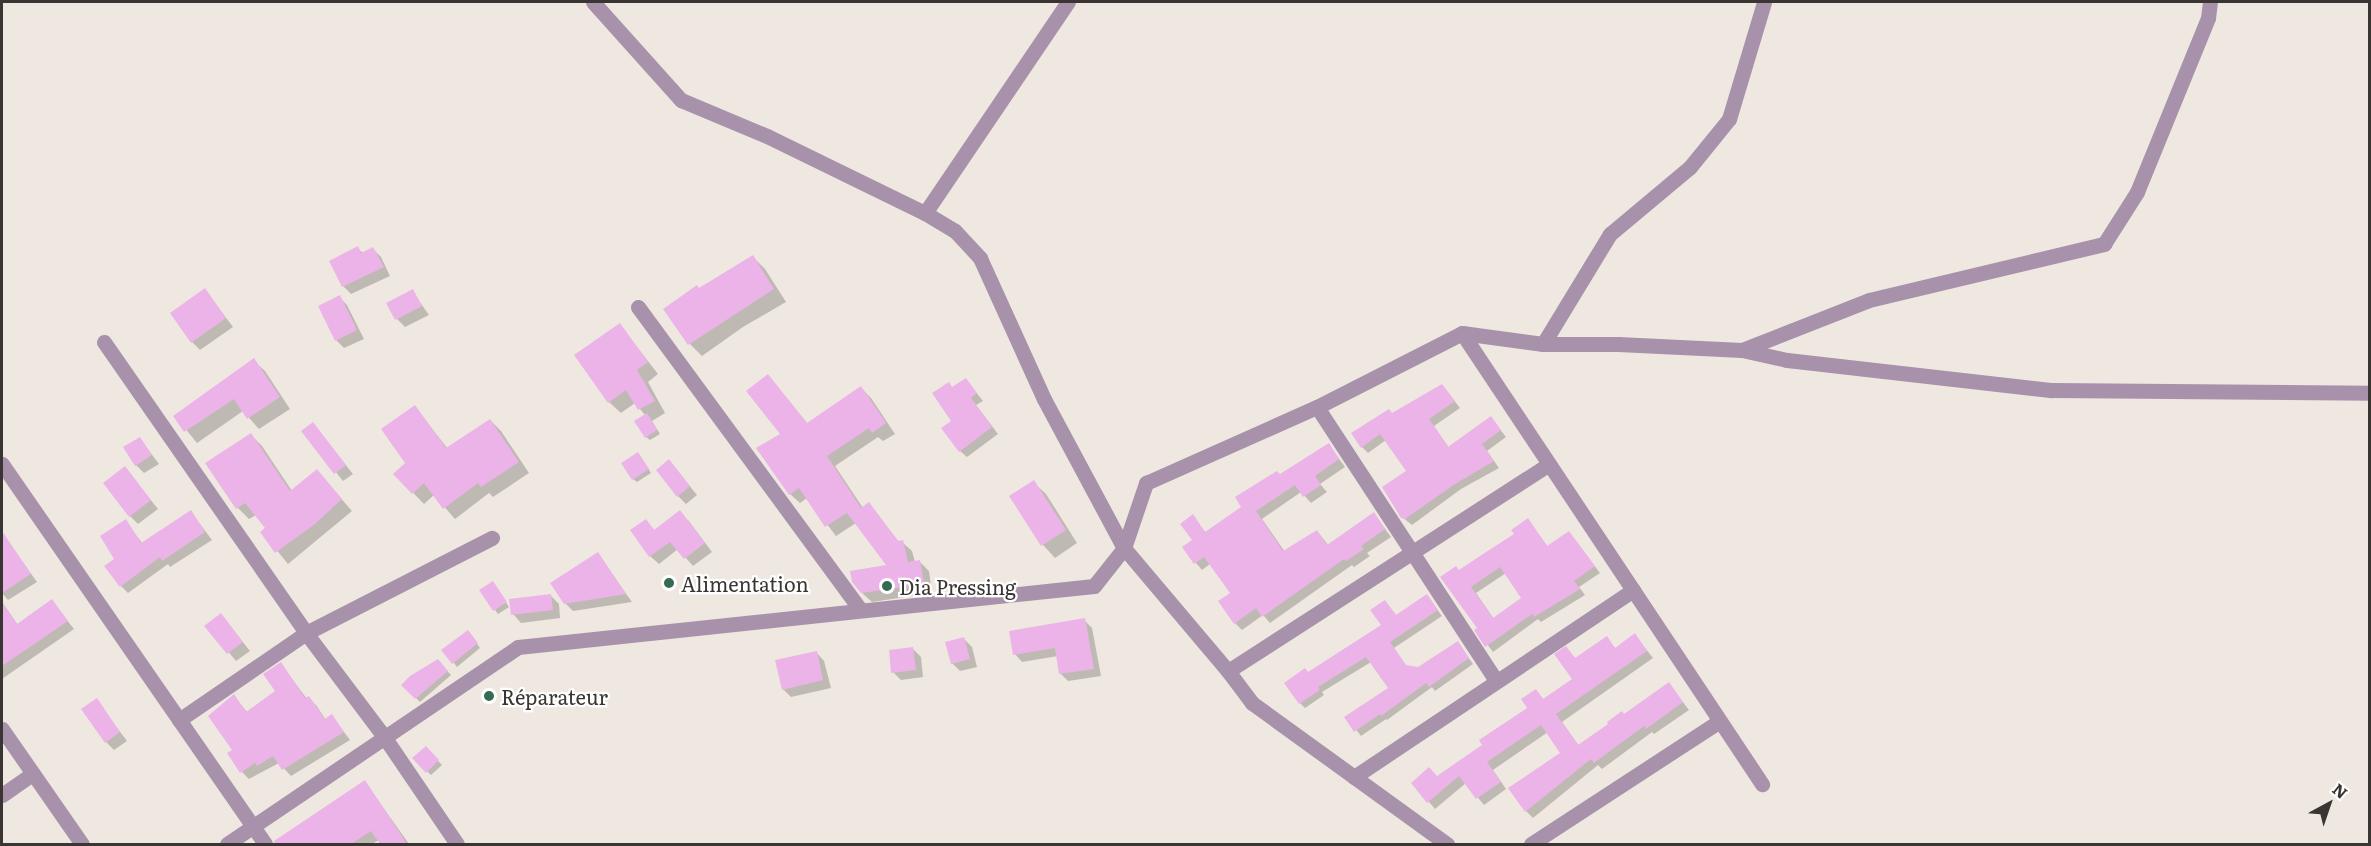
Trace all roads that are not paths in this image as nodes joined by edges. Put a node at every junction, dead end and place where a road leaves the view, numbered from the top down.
1 (593, 2) edge
2 (1068, 2) edge
3 (1764, 2) edge
4 (2210, 2) edge
5 (925, 213) junction
6 (638, 307) dead end
7 (1462, 333) junction
8 (104, 342) dead end
9 (1544, 344) junction
10 (1743, 350) junction
11 (2370, 393) edge
12 (1317, 407) junction
13 (2, 464) edge
14 (1549, 464) junction
15 (492, 538) dead end
16 (1124, 548) junction
17 (1412, 552) junction
18 (1633, 590) junction
19 (860, 609) junction
20 (306, 633) junction
21 (1228, 671) junction
22 (1496, 681) junction
23 (179, 720) junction
24 (1720, 721) junction
25 (2, 729) edge
26 (385, 738) junction
27 (33, 774) junction
28 (1354, 777) junction
29 (1762, 784) dead end
30 (2, 795) edge
31 (253, 827) junction
32 (82, 844) edge
33 (227, 844) edge
34 (265, 844) edge
35 (457, 844) edge
36 (1447, 844) edge
37 (1531, 844) edge

1 - 5 street
2 - 5 street
3 - 9 street
4 - 10 street
5 - 16 street
6 - 19 street
7 - 9 street
7 - 12 street
7 - 14 street
8 - 20 street
9 - 10 street
10 - 11 street
12 - 16 street
12 - 17 street
13 - 23 street
14 - 17 street
14 - 18 street
15 - 20 street
16 - 19 street
16 - 21 street
17 - 21 street
17 - 22 street
18 - 22 street
18 - 24 street
19 - 26 street
20 - 23 street
20 - 26 street
21 - 28 street
22 - 28 street
23 - 31 street
24 - 29 street
24 - 37 street
25 - 27 street
26 - 31 street
26 - 35 street
27 - 30 street
27 - 32 street
28 - 36 street
31 - 33 street
31 - 34 street

